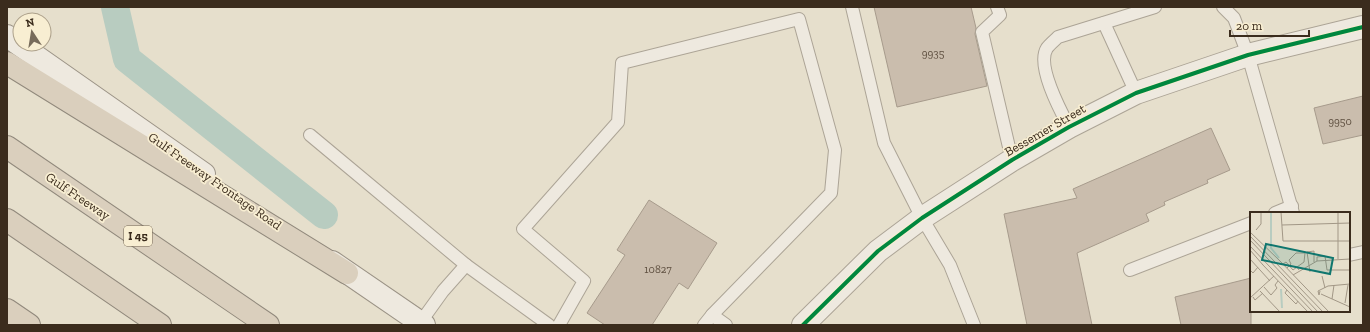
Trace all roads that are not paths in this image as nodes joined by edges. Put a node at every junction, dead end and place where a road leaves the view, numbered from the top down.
1 (852, 7) edge
2 (997, 7) edge
3 (1154, 7) edge
4 (1223, 7) edge
5 (1104, 23) junction
6 (1363, 27) edge
7 (7, 36) edge
8 (1248, 55) junction
9 (7, 63) edge
10 (1136, 93) junction
11 (1068, 127) junction
12 (310, 135) dead end
13 (7, 148) edge
14 (1012, 160) junction
15 (1292, 210) edge
16 (1281, 212) edge
17 (922, 218) junction
18 (7, 220) edge
19 (1250, 222) edge
20 (1363, 252) edge
21 (1350, 255) edge
22 (466, 265) junction
23 (1130, 270) dead end
24 (347, 273) junction
25 (7, 310) edge
26 (712, 315) junction
27 (422, 324) edge
28 (29, 325) edge
29 (160, 325) edge
30 (268, 325) edge
31 (549, 325) edge
32 (558, 325) edge
33 (704, 325) edge
34 (726, 325) edge
35 (803, 325) edge
36 (974, 325) edge

1 - 17 lane
2 - 14 lane
3 - 5 lane
4 - 8 lane
5 - 10 lane
5 - 11 lane
6 - 8 street, Bessemer Street
7 - 24 street, Gulf Freeway Frontage Road
8 - 10 street, Bessemer Street
8 - 15 lane
9 - 24 highway
10 - 11 street, Bessemer Street
11 - 14 street, Bessemer Street
12 - 22 lane
13 - 30 highway, Gulf Freeway / I 45
14 - 17 street, Bessemer Street
15 - 16 lane
17 - 35 street, Bessemer Street
17 - 36 lane
18 - 29 highway
19 - 23 lane
20 - 21 lane
22 - 27 lane
22 - 31 lane
24 - 27 street, Gulf Freeway Frontage Road
25 - 28 highway
26 - 32 lane
26 - 33 lane
26 - 34 lane

